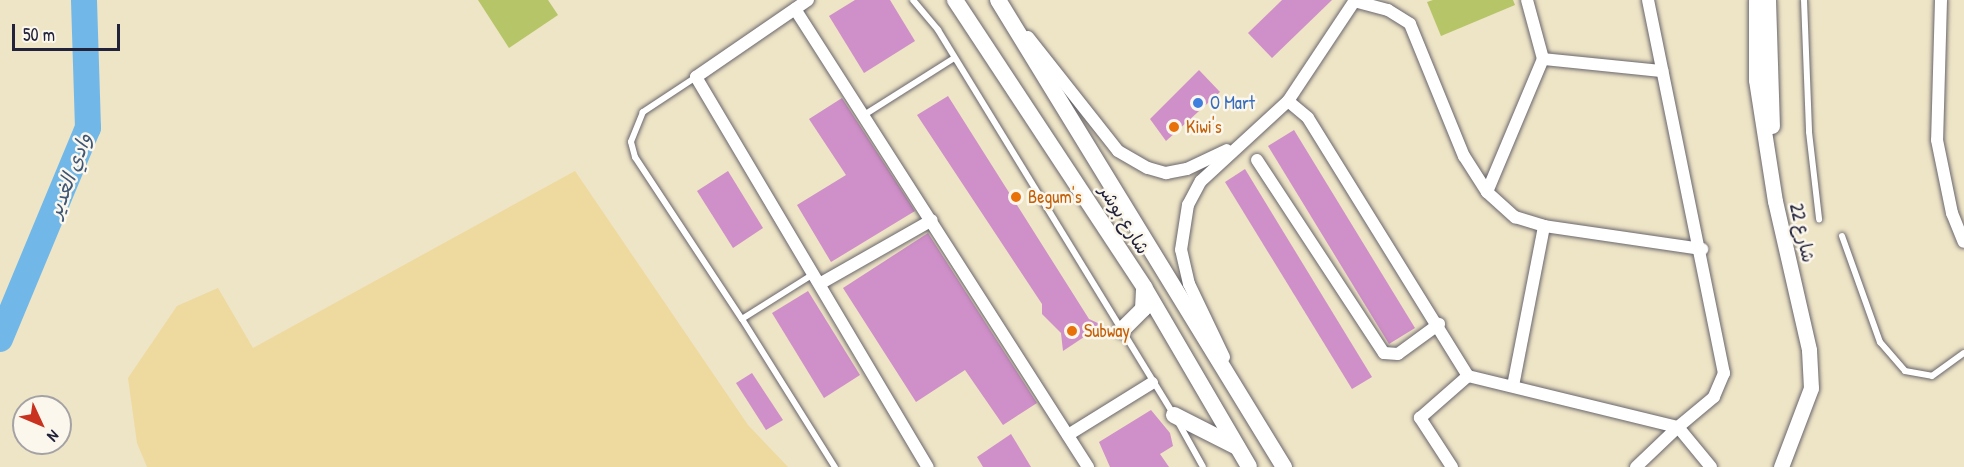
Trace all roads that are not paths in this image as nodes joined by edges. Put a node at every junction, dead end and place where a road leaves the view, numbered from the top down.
1 (808, 0) edge
2 (913, 0) edge
3 (955, 0) edge
4 (999, 0) edge
5 (1354, 0) edge
6 (1527, 0) edge
7 (1648, 0) edge
8 (1756, 0) edge
9 (1768, 0) edge
10 (1804, 0) edge
11 (1941, 0) edge
12 (795, 9) junction
13 (954, 58) junction
14 (1543, 59) junction
15 (1662, 71) junction
16 (696, 77) junction
17 (1288, 101) junction
18 (864, 115) junction
19 (1237, 146) junction
20 (1257, 160) dead end
21 (1487, 192) junction
22 (1775, 201) junction
23 (1819, 219) dead end
24 (932, 220) junction
25 (1544, 226) junction
26 (1842, 236) dead end
27 (1964, 242) edge
28 (1702, 249) junction
29 (819, 278) junction
30 (1144, 287) junction
31 (741, 319) junction
32 (1439, 324) junction
33 (1122, 330) junction
34 (1964, 353) edge
35 (1468, 376) junction
36 (1152, 382) junction
37 (1513, 386) junction
38 (1245, 401) junction
39 (1174, 415) junction
40 (1678, 427) junction
41 (1068, 435) junction
42 (1238, 448) junction
43 (835, 467) edge
44 (928, 467) edge
45 (1088, 467) edge
46 (1203, 467) edge
47 (1249, 467) edge
48 (1284, 467) edge
49 (1452, 467) edge
50 (1636, 467) edge
51 (1711, 467) edge
52 (1781, 467) edge

1 - 12 street
2 - 13 lane
3 - 30 main road, شارع بوشر
4 - 19 street
4 - 38 main road, شارع بوشر
5 - 17 street
5 - 21 street
6 - 14 street
7 - 15 street
8 - 22 street, شارع 22
9 - 22 street
10 - 23 lane
11 - 27 street
12 - 16 street
12 - 18 street
13 - 18 lane
13 - 33 lane
14 - 15 street
14 - 21 street
15 - 28 street
16 - 29 street
16 - 31 lane
17 - 19 street
17 - 32 street
18 - 24 street
19 - 38 street
20 - 32 street
21 - 25 street
22 - 52 street, شارع 22
24 - 29 street
24 - 41 street
25 - 28 street
25 - 37 street
26 - 34 lane
28 - 40 street
29 - 31 lane
29 - 44 street
30 - 33 main road
30 - 42 main road, شارع بوشر
31 - 43 lane
32 - 35 street
33 - 36 lane
35 - 37 street
35 - 49 street
36 - 39 lane
36 - 41 street
37 - 40 street
38 - 48 main road, شارع بوشر
39 - 42 main road
39 - 46 lane
40 - 50 street
40 - 51 street
41 - 45 street
42 - 47 main road, شارع بوشر

